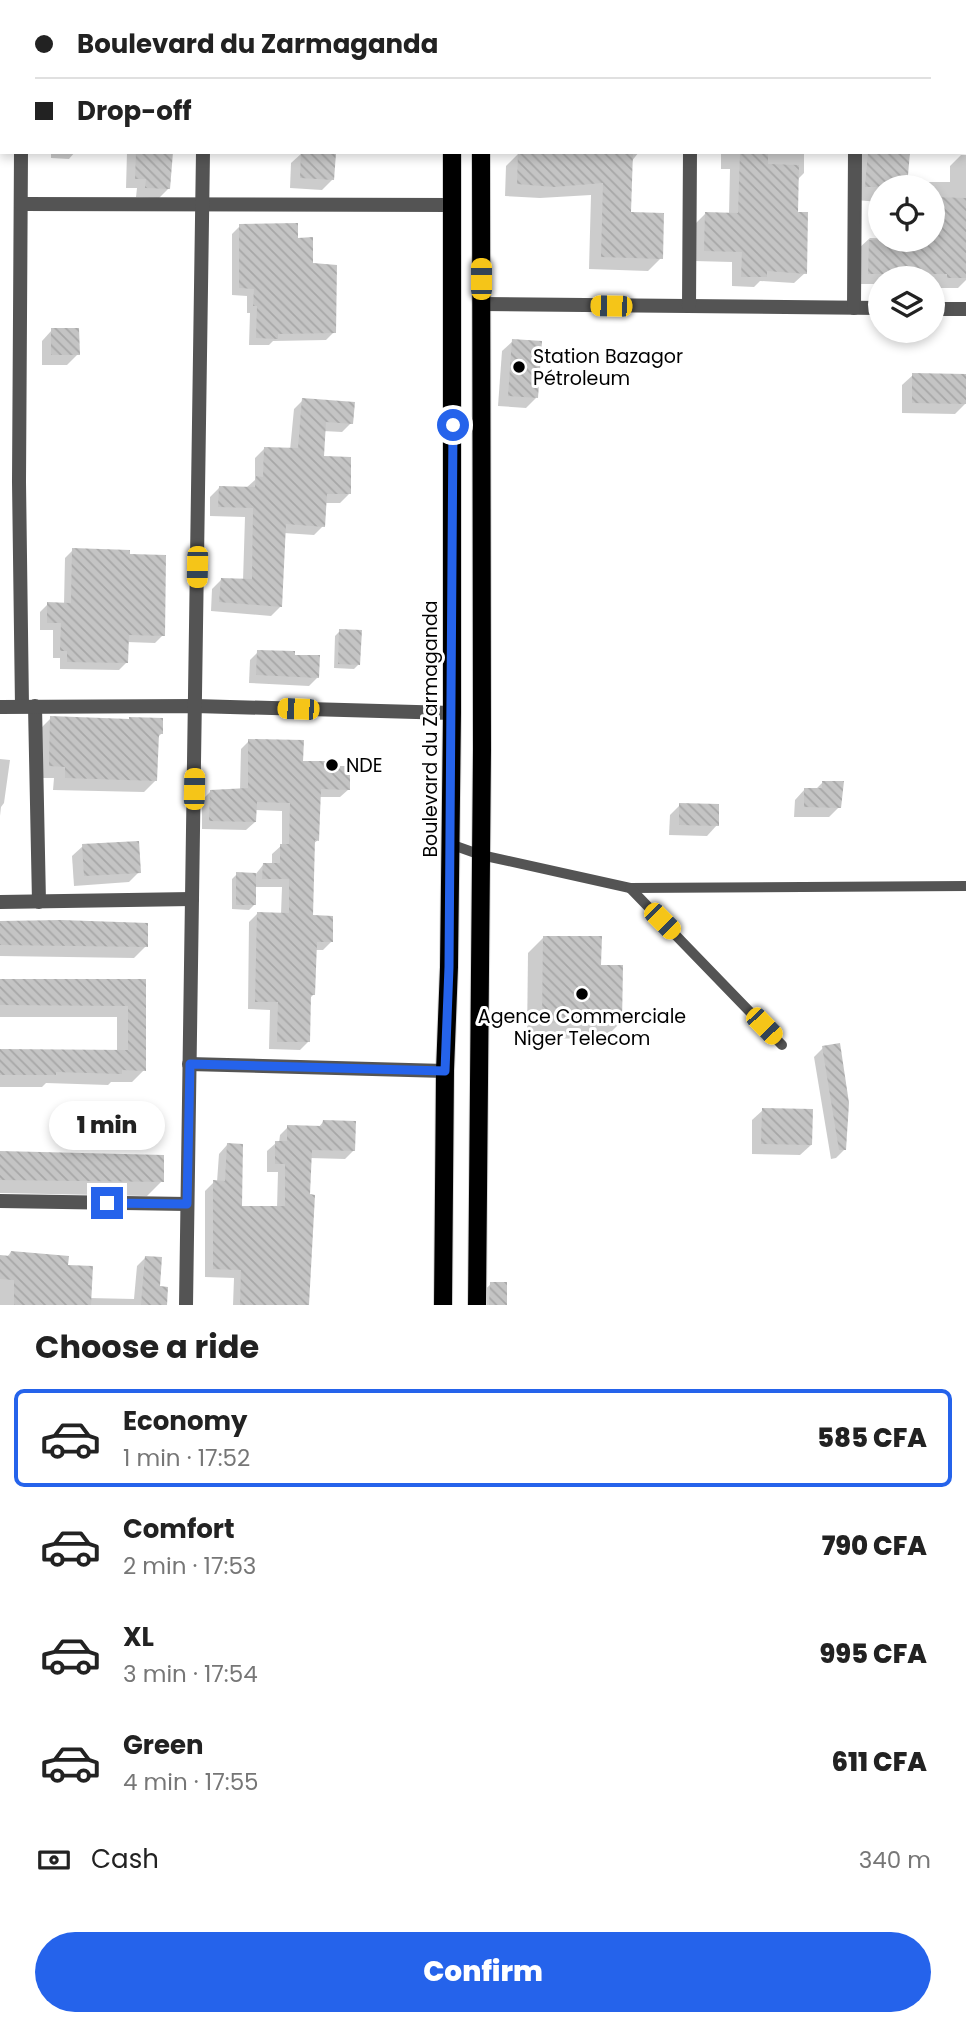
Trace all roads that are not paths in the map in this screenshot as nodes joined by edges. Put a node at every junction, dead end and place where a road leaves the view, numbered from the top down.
1 (21, 154) edge
2 (203, 154) edge
3 (452, 154) edge
4 (481, 154) edge
5 (690, 154) edge
6 (855, 154) edge
7 (21, 204) junction
8 (202, 204) junction
9 (452, 205) junction
10 (481, 304) junction
11 (689, 306) junction
12 (854, 308) junction
13 (868, 308) edge
14 (945, 309) edge
15 (966, 309) edge
16 (482, 371) junction
17 (453, 372) junction
18 (29, 706) junction
19 (195, 706) junction
20 (0, 707) edge
21 (452, 713) junction
22 (450, 844) junction
23 (481, 855) junction
24 (966, 886) edge
25 (630, 888) junction
26 (192, 899) junction
27 (0, 902) edge
28 (39, 902) junction
29 (782, 1045) dead end
30 (190, 1064) junction
31 (445, 1071) junction
32 (0, 1201) edge
33 (187, 1204) junction
34 (186, 1305) edge
35 (443, 1305) edge
36 (477, 1305) edge

1 - 7 street
2 - 8 street
3 - 9 main road, Boulevard du Zarmaganda
4 - 10 main road
5 - 11 street
6 - 12 street
7 - 8 street
7 - 18 street
8 - 9 street
8 - 19 street
9 - 17 main road, Boulevard du Zarmaganda
10 - 11 street
10 - 16 main road
11 - 12 street
12 - 13 street
14 - 15 street
16 - 17 main road
16 - 23 main road
17 - 21 main road, Boulevard du Zarmaganda
18 - 19 street
18 - 20 street
18 - 28 street
19 - 21 street
19 - 26 street
21 - 22 main road, Boulevard du Zarmaganda
22 - 23 lane
22 - 31 main road, Boulevard du Zarmaganda
23 - 25 lane
23 - 36 main road
24 - 25 lane
25 - 29 lane
26 - 28 street
26 - 30 street
27 - 28 street
30 - 31 street
30 - 33 street
31 - 35 main road, Boulevard du Zarmaganda
32 - 33 street
33 - 34 street

